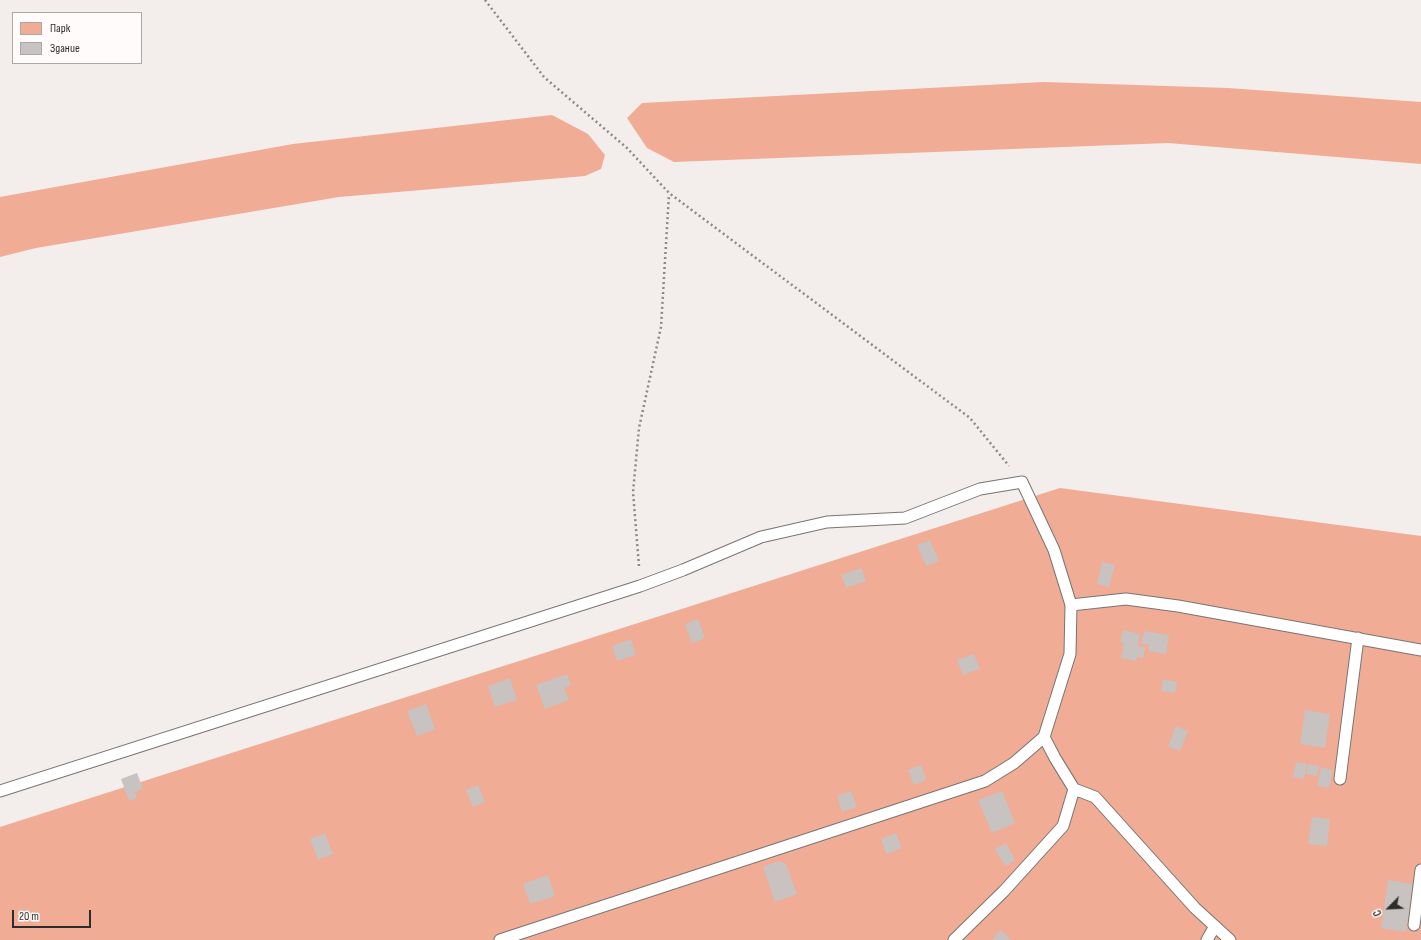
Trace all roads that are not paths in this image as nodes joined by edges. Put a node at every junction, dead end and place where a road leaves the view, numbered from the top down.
1 (1071, 605) junction
2 (1358, 638) junction
3 (1421, 650) edge
4 (1044, 737) junction
5 (1340, 779) dead end
6 (1074, 789) junction
7 (0, 791) edge
8 (1421, 870) edge
9 (1414, 925) dead end
10 (1215, 926) junction
11 (500, 940) edge
12 (954, 940) edge
13 (1207, 940) edge
14 (1230, 940) edge

1 - 2 lane
1 - 4 lane
1 - 7 lane
2 - 3 lane
2 - 5 lane
4 - 6 lane
4 - 11 lane
6 - 10 lane
6 - 12 lane
8 - 9 lane
10 - 13 lane
10 - 14 lane

